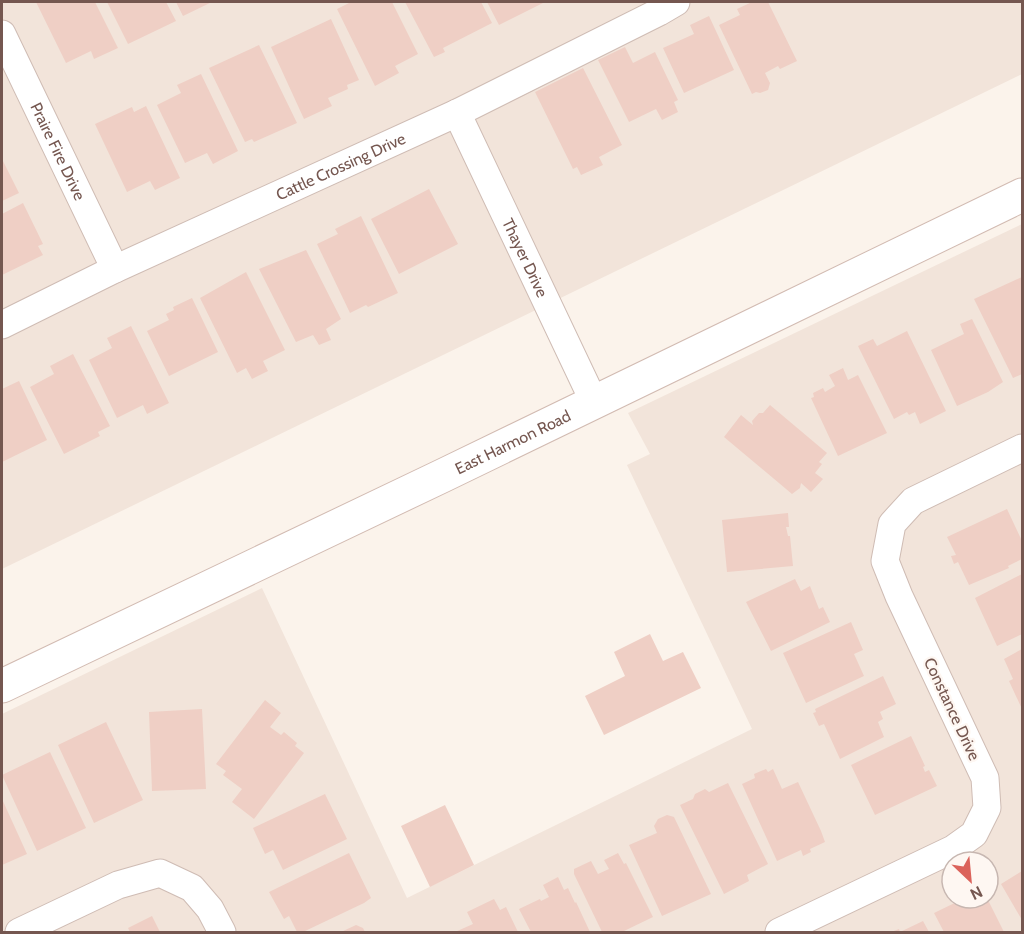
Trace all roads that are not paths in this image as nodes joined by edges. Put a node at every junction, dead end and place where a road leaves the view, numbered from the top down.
1 (676, 2) edge
2 (2, 34) edge
3 (457, 113) junction
4 (1023, 195) edge
5 (115, 269) junction
6 (2, 325) edge
7 (594, 402) junction
8 (1023, 447) edge
9 (2, 686) edge
10 (19, 933) edge
11 (222, 933) edge
12 (779, 933) edge

1 - 3 street, Cattle Crossing Drive
2 - 5 street, Praire Fire Drive
3 - 5 street, Cattle Crossing Drive
3 - 7 street, Thayer Drive
4 - 7 main road, East Harmon Road
5 - 6 street, Cattle Crossing Drive
7 - 9 main road, East Harmon Road
8 - 12 street, Constance Drive
10 - 11 street

